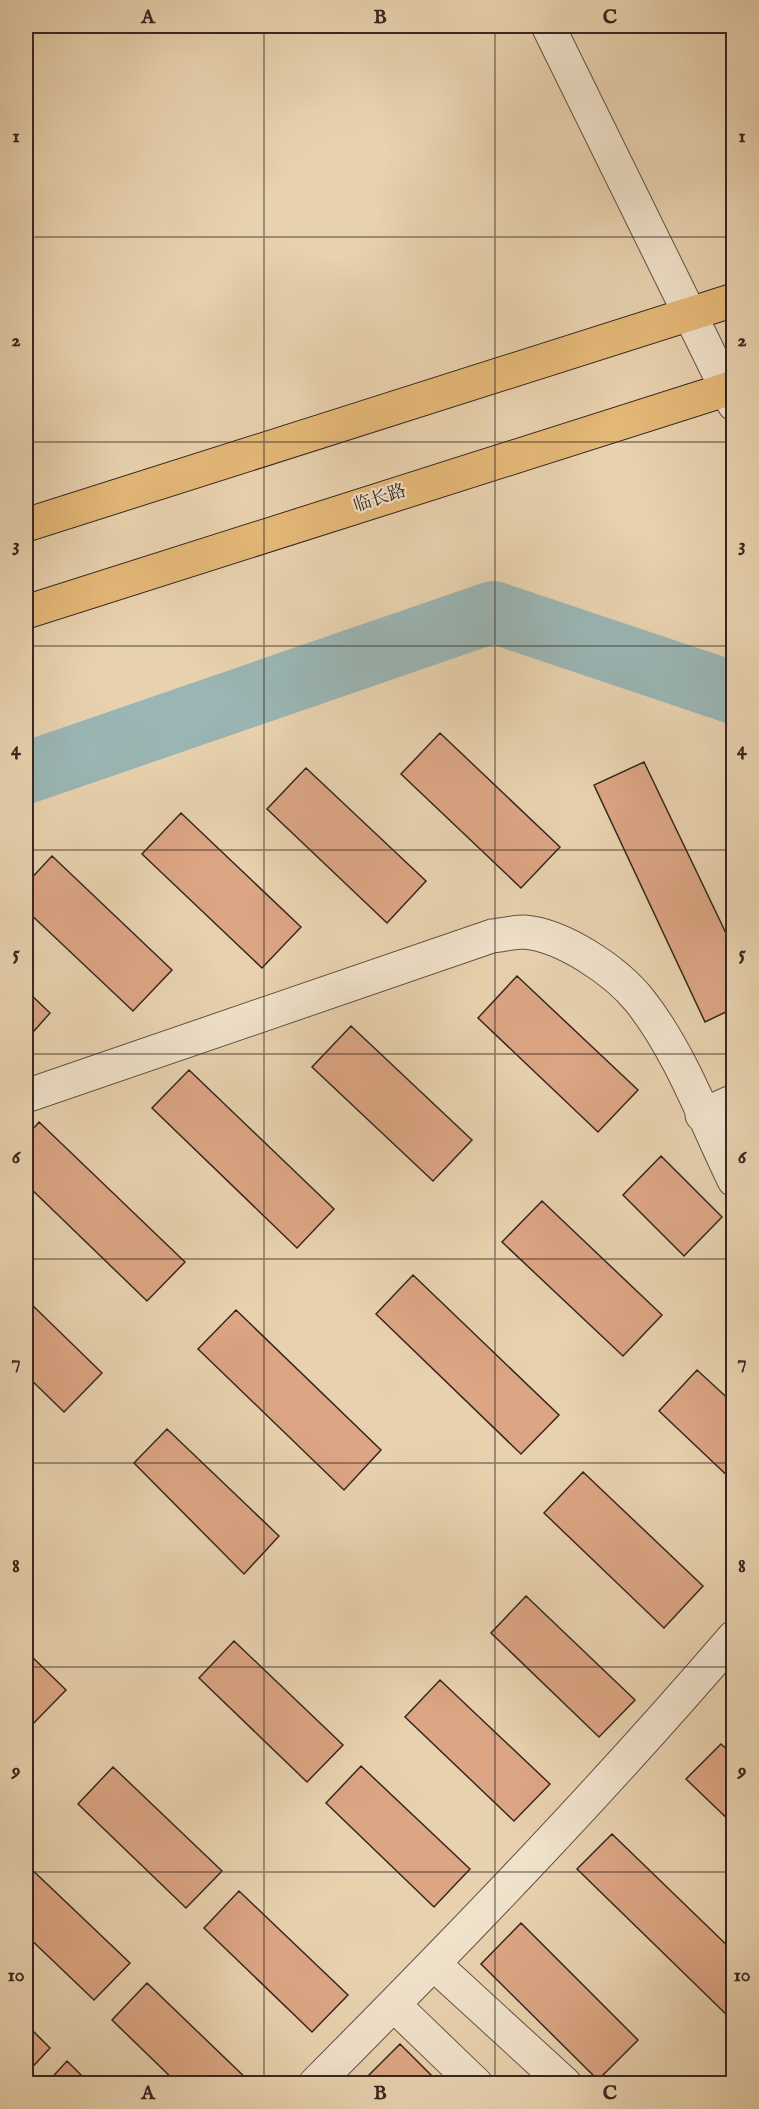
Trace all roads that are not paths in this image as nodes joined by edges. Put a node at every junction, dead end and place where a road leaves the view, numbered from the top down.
1 (548, 26) edge
2 (734, 300) edge
3 (688, 314) junction
4 (731, 393) edge
5 (26, 525) edge
6 (26, 612) edge
7 (26, 1096) edge
8 (734, 1101) edge
9 (702, 1115) junction
10 (734, 1180) edge
11 (734, 1637) edge
12 (435, 1964) junction
13 (394, 2005) junction
14 (315, 2084) edge
15 (476, 2084) edge
16 (565, 2084) edge

1 - 3 street
2 - 3 main road
3 - 4 street
3 - 5 main road
4 - 6 main road, 临长路
7 - 9 street
8 - 9 street
9 - 10 street
11 - 12 street
12 - 13 street
12 - 16 street
13 - 14 street
13 - 15 street

